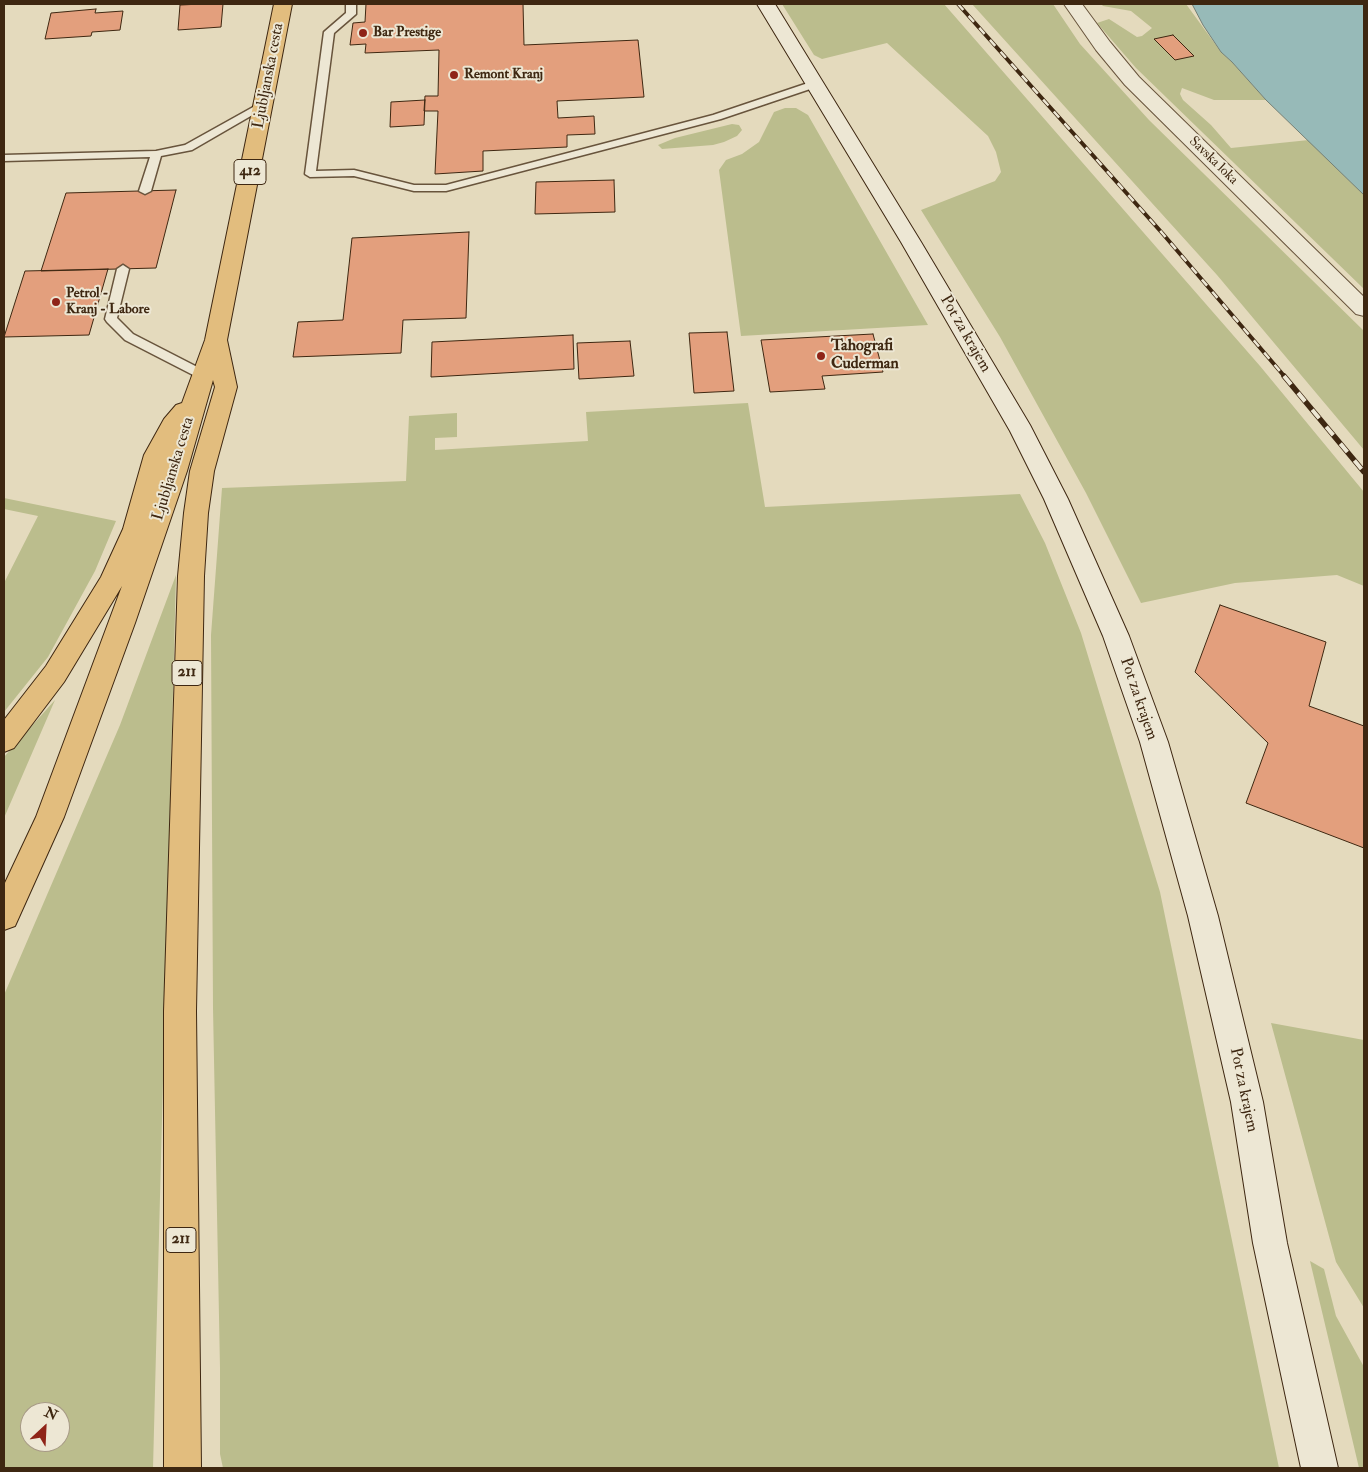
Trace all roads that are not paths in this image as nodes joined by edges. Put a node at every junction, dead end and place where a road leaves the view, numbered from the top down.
1 (284, 4) edge
2 (351, 4) edge
3 (766, 4) edge
4 (1073, 4) edge
5 (815, 84) junction
6 (264, 104) junction
7 (156, 154) junction
8 (4, 158) edge
9 (145, 191) dead end
10 (123, 269) dead end
11 (1364, 309) edge
12 (216, 340) junction
13 (199, 387) junction
14 (4, 740) edge
15 (4, 916) edge
16 (182, 1468) edge
17 (1320, 1468) edge

1 - 6 main road, Ljubljanska cesta / 412
2 - 5 lane
3 - 5 street, Pot za krajem
4 - 11 street, Savska loka
5 - 17 street, Pot za krajem
6 - 7 lane
6 - 12 main road, Ljubljanska cesta / 412
7 - 8 lane
7 - 9 lane
10 - 13 lane
12 - 13 main road, Ljubljanska cesta
12 - 16 main road, 211
13 - 14 main road
13 - 15 main road, Ljubljanska cesta

